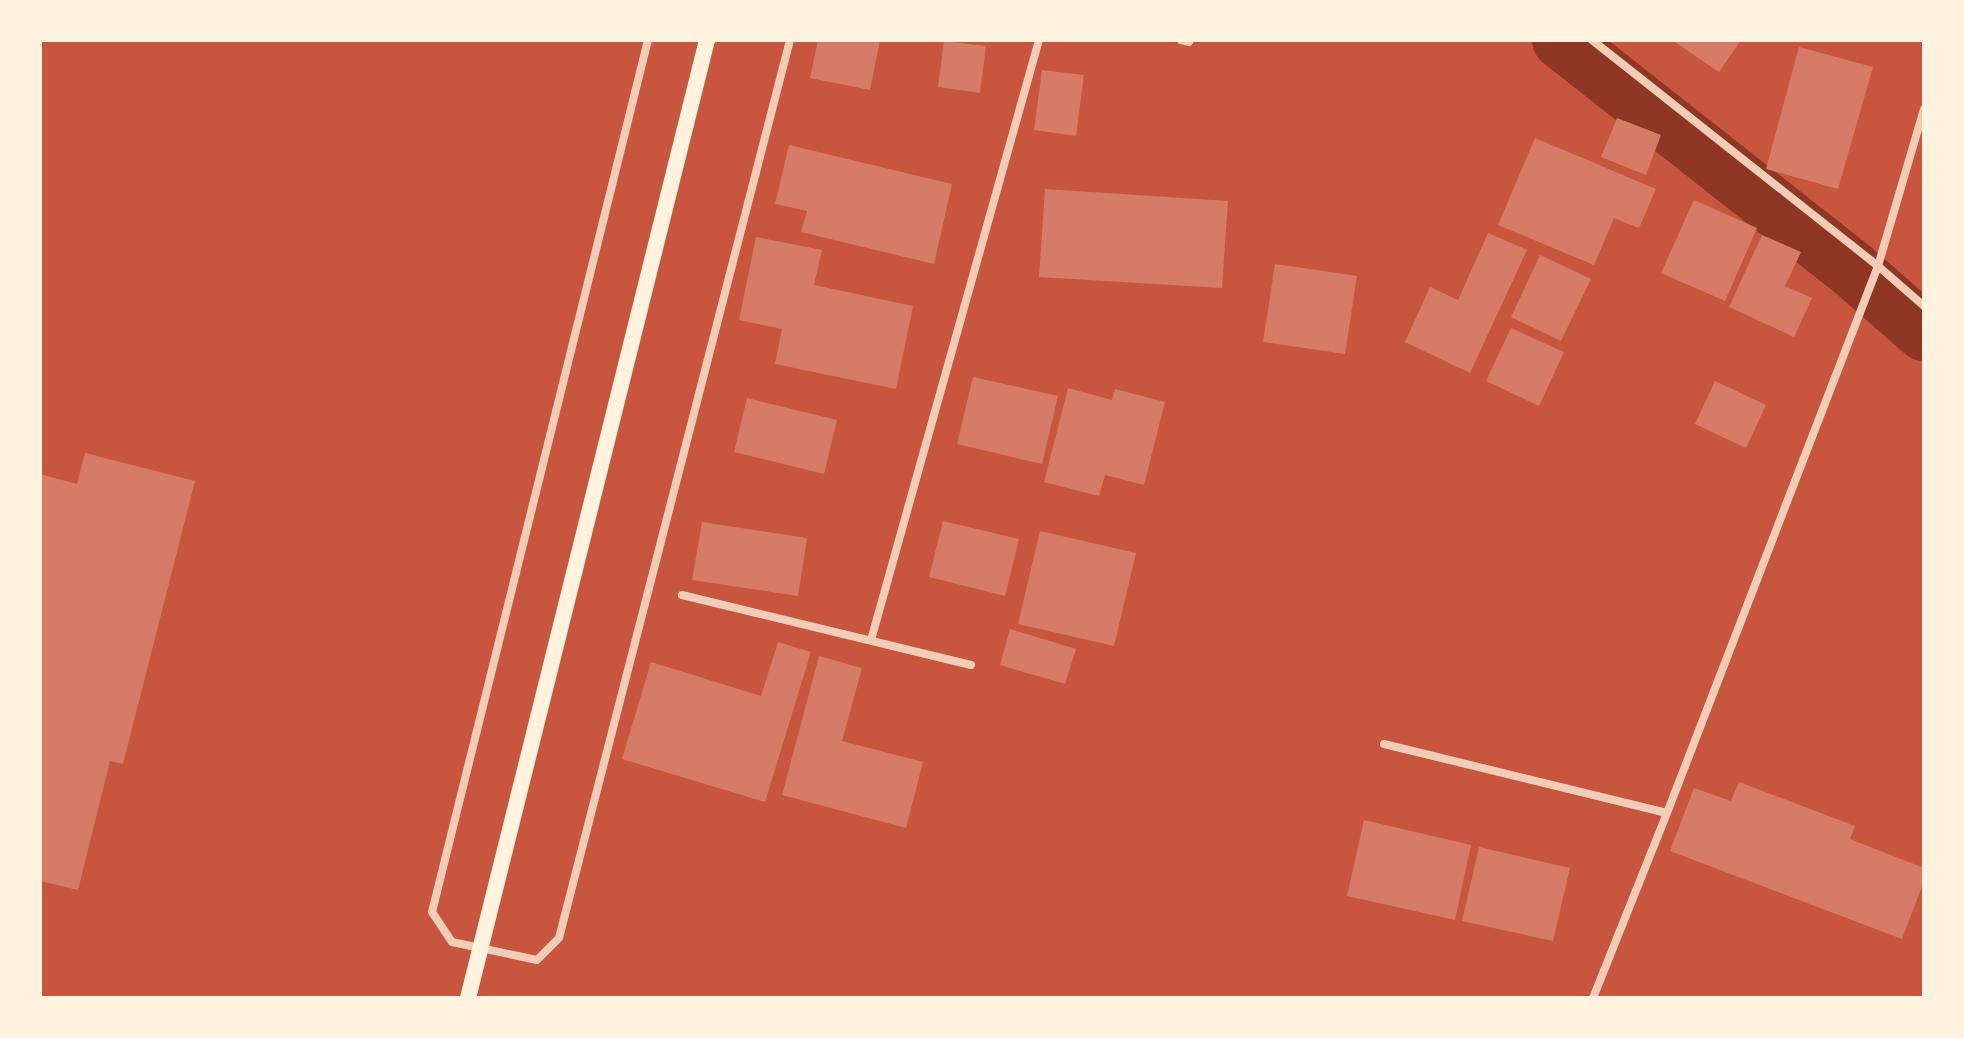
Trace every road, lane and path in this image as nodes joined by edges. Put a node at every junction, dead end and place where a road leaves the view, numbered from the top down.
1 (648, 40) edge
2 (707, 40) edge
3 (790, 40) edge
4 (1039, 40) edge
5 (1181, 40) edge
6 (1190, 40) edge
7 (1592, 40) edge
8 (1924, 109) edge
9 (1878, 266) junction
10 (1924, 306) edge
11 (682, 595) dead end
12 (871, 640) junction
13 (971, 665) dead end
14 (1384, 744) dead end
15 (1667, 813) junction
16 (468, 998) edge
17 (1593, 998) edge

1 - 3 street
2 - 16 main road
4 - 12 street
5 - 6 street
7 - 9 street
8 - 9 street
9 - 10 street
9 - 15 street
11 - 12 street
12 - 13 street
14 - 15 street
15 - 17 street

